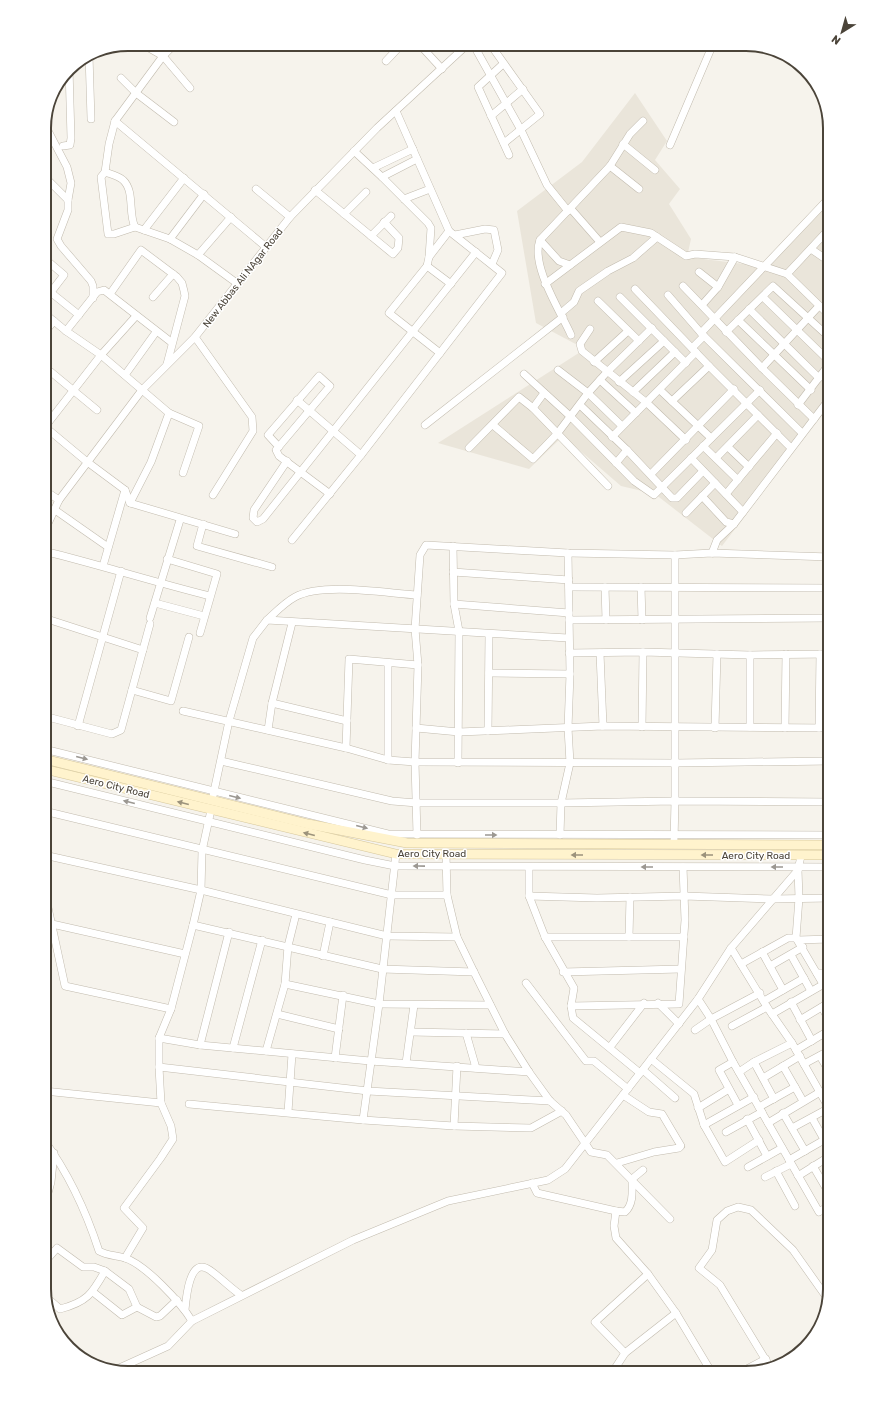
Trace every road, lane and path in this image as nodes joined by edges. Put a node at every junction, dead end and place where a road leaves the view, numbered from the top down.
1 (154, 51) edge
2 (168, 51) edge
3 (395, 51) edge
4 (425, 51) edge
5 (461, 51) edge
6 (477, 51) edge
7 (495, 51) edge
8 (710, 51) edge
9 (163, 56) junction
10 (386, 61) dead end
11 (89, 62) edge
12 (503, 64) junction
13 (442, 69) junction
14 (489, 75) junction
15 (69, 78) edge
16 (121, 78) dead end
17 (190, 88) dead end
18 (523, 89) junction
19 (136, 93) junction
20 (507, 105) junction
21 (396, 111) junction
22 (491, 116) junction
23 (91, 119) dead end
24 (115, 121) junction
25 (643, 121) dead end
26 (174, 122) dead end
27 (521, 130) junction
28 (51, 131) edge
29 (504, 142) junction
30 (623, 144) junction
31 (670, 145) dead end
32 (63, 146) dead end
33 (413, 149) junction
34 (354, 151) junction
35 (509, 155) dead end
36 (417, 159) junction
37 (610, 166) junction
38 (372, 168) junction
39 (655, 170) dead end
40 (105, 172) junction
41 (382, 177) junction
42 (184, 178) junction
43 (51, 184) edge
44 (256, 188) dead end
45 (430, 189) junction
46 (639, 189) dead end
47 (315, 190) junction
48 (366, 192) dead end
49 (204, 194) junction
50 (404, 199) junction
51 (68, 200) junction
52 (823, 204) edge
53 (569, 210) junction
54 (344, 214) junction
55 (390, 216) dead end
56 (231, 217) junction
57 (290, 217) junction
58 (384, 222) junction
59 (135, 227) junction
60 (144, 230) junction
61 (452, 233) junction
62 (371, 236) junction
63 (823, 236) edge
64 (657, 237) junction
65 (170, 239) junction
66 (540, 240) junction
67 (600, 242) junction
68 (266, 247) junction
69 (811, 249) junction
70 (476, 252) junction
71 (198, 255) junction
72 (429, 257) junction
73 (736, 257) junction
74 (823, 257) edge
75 (51, 264) edge
76 (492, 264) junction
77 (570, 265) junction
78 (427, 266) junction
79 (764, 266) junction
80 (699, 272) dead end
81 (173, 274) junction
82 (787, 274) junction
83 (238, 284) junction
84 (451, 284) junction
85 (545, 284) junction
86 (683, 286) dead end
87 (718, 287) junction
88 (635, 289) dead end
89 (51, 292) joint
90 (110, 294) junction
91 (668, 295) dead end
92 (153, 297) dead end
93 (620, 297) dead end
94 (763, 297) junction
95 (93, 298) junction
96 (598, 301) dead end
97 (702, 305) junction
98 (819, 306) junction
99 (749, 309) junction
100 (823, 310) edge
101 (562, 315) junction
102 (79, 316) junction
103 (136, 316) junction
104 (807, 318) junction
105 (51, 319) edge
106 (715, 319) junction
107 (738, 320) junction
108 (54, 322) junction
109 (51, 325) edge
110 (652, 328) junction
111 (590, 329) dead end
112 (797, 330) junction
113 (628, 331) junction
114 (66, 332) junction
115 (156, 332) junction
116 (413, 332) junction
117 (726, 332) junction
118 (823, 332) edge
119 (703, 334) junction
120 (571, 335) dead end
121 (196, 338) junction
122 (639, 341) junction
123 (664, 341) junction
124 (171, 342) junction
125 (784, 344) junction
126 (694, 350) junction
127 (675, 352) junction
128 (440, 353) junction
129 (101, 355) junction
130 (774, 355) junction
131 (823, 356) edge
132 (594, 362) junction
133 (686, 363) junction
134 (167, 364) junction
135 (709, 366) junction
136 (762, 368) junction
137 (558, 370) dead end
138 (51, 372) dead end
139 (608, 372) junction
140 (823, 373) edge
141 (524, 374) dead end
142 (125, 375) junction
143 (819, 378) junction
144 (600, 380) junction
145 (619, 382) junction
146 (73, 390) junction
147 (142, 390) junction
148 (660, 390) junction
149 (734, 390) junction
150 (760, 390) junction
151 (811, 390) junction
152 (633, 392) junction
153 (544, 393) junction
154 (588, 393) junction
155 (297, 400) junction
156 (672, 401) junction
157 (647, 403) junction
158 (747, 403) junction
159 (798, 405) junction
160 (580, 406) junction
161 (823, 407) edge
162 (533, 408) junction
163 (97, 410) dead end
164 (310, 410) junction
165 (636, 413) junction
166 (169, 414) junction
167 (758, 415) junction
168 (51, 417) edge
169 (571, 417) junction
170 (814, 418) junction
171 (425, 425) dead end
172 (493, 425) junction
173 (622, 426) junction
174 (698, 426) junction
175 (51, 432) edge
176 (333, 432) junction
177 (777, 433) junction
178 (802, 433) junction
179 (557, 434) junction
180 (612, 437) junction
181 (711, 438) junction
182 (686, 440) junction
183 (703, 446) junction
184 (279, 447) junction
185 (728, 447) junction
186 (469, 448) dead end
187 (791, 448) junction
188 (627, 450) junction
189 (361, 455) junction
190 (691, 458) junction
191 (716, 458) junction
192 (86, 461) junction
193 (287, 461) junction
194 (616, 463) junction
195 (749, 467) junction
196 (703, 471) junction
197 (301, 472) junction
198 (183, 473) dead end
199 (651, 474) junction
200 (738, 480) junction
201 (715, 483) junction
202 (608, 486) dead end
203 (663, 487) junction
204 (125, 490) junction
205 (330, 494) junction
206 (726, 494) junction
207 (51, 495) edge
208 (213, 495) dead end
209 (702, 496) junction
210 (58, 500) junction
211 (130, 504) junction
212 (55, 510) junction
213 (743, 512) junction
214 (686, 513) dead end
215 (51, 518) edge
216 (180, 520) junction
217 (203, 524) junction
218 (734, 524) junction
219 (235, 534) dead end
220 (292, 540) dead end
221 (453, 546) junction
222 (108, 547) junction
223 (51, 553) edge
224 (568, 553) junction
225 (712, 553) junction
226 (674, 554) junction
227 (823, 557) edge
228 (168, 559) junction
229 (103, 566) junction
230 (272, 567) dead end
231 (121, 571) junction
232 (453, 572) junction
233 (569, 583) junction
234 (160, 584) junction
235 (605, 587) junction
236 (675, 587) junction
237 (641, 588) junction
238 (823, 588) edge
239 (210, 596) junction
240 (417, 596) junction
241 (155, 603) junction
242 (454, 604) junction
243 (204, 616) junction
244 (569, 616) junction
245 (823, 618) edge
246 (674, 619) junction
247 (51, 620) edge
248 (267, 620) junction
249 (606, 620) junction
250 (642, 620) junction
251 (292, 623) junction
252 (415, 629) junction
253 (459, 631) junction
254 (200, 633) dead end
255 (489, 635) junction
256 (104, 637) junction
257 (189, 637) dead end
258 (568, 638) junction
259 (143, 650) junction
260 (644, 652) junction
261 (569, 653) junction
262 (600, 653) junction
263 (675, 653) junction
264 (717, 654) junction
265 (786, 654) junction
266 (820, 654) joint
267 (750, 655) junction
268 (388, 663) junction
269 (418, 665) junction
270 (489, 672) junction
271 (570, 674) junction
272 (132, 690) junction
273 (272, 703) junction
274 (183, 711) dead end
275 (51, 718) edge
276 (229, 721) junction
277 (347, 721) junction
278 (78, 726) junction
279 (603, 726) junction
280 (642, 727) junction
281 (674, 727) junction
282 (750, 727) junction
283 (416, 728) junction
284 (568, 728) junction
285 (715, 728) junction
286 (785, 728) junction
287 (819, 728) junction
288 (823, 728) edge
289 (268, 730) junction
290 (488, 731) junction
291 (459, 732) junction
292 (346, 748) junction
293 (51, 751) edge
294 (221, 760) junction
295 (388, 760) junction
296 (51, 761) edge
297 (823, 761) edge
298 (415, 762) junction
299 (458, 763) junction
300 (570, 763) junction
301 (675, 763) junction
302 (51, 772) edge
303 (51, 783) edge
304 (213, 796) junction
305 (675, 801) junction
306 (823, 802) edge
307 (417, 803) junction
308 (562, 803) junction
309 (211, 810) junction
310 (51, 813) edge
311 (208, 822) junction
312 (417, 835) junction
313 (823, 835) edge
314 (560, 840) junction
315 (674, 840) junction
316 (823, 845) edge
317 (202, 850) junction
318 (396, 854) junction
319 (446, 854) junction
320 (559, 855) junction
321 (801, 856) junction
322 (823, 856) edge
323 (51, 857) edge
324 (395, 866) junction
325 (446, 866) junction
326 (529, 867) junction
327 (683, 867) junction
328 (823, 867) edge
329 (799, 869) junction
330 (200, 890) junction
331 (447, 895) junction
332 (392, 896) junction
333 (529, 896) junction
334 (684, 896) junction
335 (630, 897) junction
336 (799, 898) junction
337 (823, 898) edge
338 (773, 899) junction
339 (296, 914) junction
340 (51, 920) edge
341 (330, 922) junction
342 (52, 924) junction
343 (193, 925) junction
344 (229, 932) junction
345 (387, 936) junction
346 (457, 937) junction
347 (545, 937) junction
348 (629, 937) junction
349 (684, 937) junction
350 (797, 939) junction
351 (823, 939) edge
352 (262, 940) junction
353 (288, 946) junction
354 (803, 947) junction
355 (731, 948) junction
356 (762, 952) junction
357 (185, 954) junction
358 (791, 955) junction
359 (323, 956) junction
360 (741, 964) junction
361 (770, 966) junction
362 (382, 969) junction
363 (681, 969) junction
364 (474, 972) junction
365 (563, 972) junction
366 (817, 973) junction
367 (823, 973) edge
368 (804, 978) junction
369 (823, 982) edge
370 (526, 983) dead end
371 (285, 984) junction
372 (823, 985) edge
373 (783, 990) junction
374 (811, 991) junction
375 (760, 993) junction
376 (343, 995) junction
377 (698, 999) junction
378 (791, 1002) junction
379 (644, 1003) junction
380 (658, 1003) junction
381 (379, 1004) junction
382 (414, 1004) junction
383 (766, 1004) junction
384 (490, 1005) junction
385 (571, 1006) junction
386 (822, 1007) edge
387 (171, 1009) junction
388 (277, 1014) junction
389 (772, 1014) junction
390 (711, 1019) junction
391 (800, 1020) junction
392 (679, 1024) junction
393 (732, 1026) dead end
394 (338, 1029) junction
395 (695, 1030) dead end
396 (411, 1032) junction
397 (466, 1033) junction
398 (505, 1034) junction
399 (823, 1034) edge
400 (159, 1038) junction
401 (812, 1041) junction
402 (792, 1043) junction
403 (200, 1045) junction
404 (233, 1048) junction
405 (610, 1048) junction
406 (266, 1052) junction
407 (798, 1053) junction
408 (292, 1054) junction
409 (823, 1054) edge
410 (820, 1056) junction
411 (335, 1058) junction
412 (651, 1059) junction
413 (823, 1061) edge
414 (370, 1062) junction
415 (733, 1062) junction
416 (754, 1062) junction
417 (406, 1063) junction
418 (804, 1064) junction
419 (159, 1066) junction
420 (457, 1066) junction
421 (783, 1066) junction
422 (476, 1068) junction
423 (529, 1072) junction
424 (641, 1072) junction
425 (739, 1072) junction
426 (763, 1078) junction
427 (290, 1082) junction
428 (795, 1087) junction
429 (729, 1088) junction
430 (368, 1091) junction
431 (51, 1092) edge
432 (626, 1092) junction
433 (820, 1092) junction
434 (456, 1095) junction
435 (823, 1096) edge
436 (754, 1097) junction
437 (676, 1098) dead end
438 (774, 1098) junction
439 (550, 1101) junction
440 (803, 1101) junction
441 (161, 1103) junction
442 (189, 1104) dead end
443 (738, 1105) junction
444 (698, 1108) junction
445 (761, 1110) junction
446 (823, 1110) edge
447 (562, 1111) junction
448 (288, 1112) junction
449 (783, 1113) junction
450 (812, 1118) junction
451 (748, 1119) junction
452 (363, 1120) junction
453 (768, 1123) junction
454 (704, 1125) junction
455 (454, 1126) junction
456 (792, 1128) junction
457 (726, 1132) dead end
458 (823, 1138) edge
459 (759, 1140) junction
460 (823, 1141) edge
461 (586, 1145) junction
462 (782, 1148) junction
463 (51, 1149) edge
464 (805, 1151) junction
465 (54, 1153) junction
466 (767, 1156) junction
467 (823, 1160) edge
468 (790, 1162) junction
469 (617, 1163) junction
470 (813, 1166) junction
471 (748, 1167) dead end
472 (643, 1170) dead end
473 (776, 1171) junction
474 (798, 1176) junction
475 (766, 1177) dead end
476 (632, 1179) junction
477 (822, 1180) edge
478 (51, 1182) edge
479 (532, 1183) junction
480 (795, 1206) dead end
481 (823, 1209) edge
482 (616, 1210) junction
483 (670, 1219) dead end
484 (51, 1254) edge
485 (125, 1258) junction
486 (105, 1272) junction
487 (648, 1274) junction
488 (93, 1292) junction
489 (823, 1292) edge
490 (241, 1295) junction
491 (177, 1300) junction
492 (53, 1303) edge
493 (137, 1307) junction
494 (185, 1310) junction
495 (676, 1313) junction
496 (192, 1321) junction
497 (625, 1353) junction
498 (766, 1359) junction
499 (768, 1363) edge
500 (124, 1366) edge
501 (617, 1366) edge
502 (708, 1366) edge
503 (753, 1366) edge

1 - 9 street
2 - 9 street
3 - 10 street
4 - 13 street
5 - 13 street, New Abbas Ali NAgar Road
6 - 14 street
7 - 12 street
8 - 31 street
9 - 17 street
9 - 19 street
11 - 23 street
12 - 14 street
12 - 18 street
13 - 21 street, New Abbas Ali NAgar Road
14 - 20 street
14 - 22 street
15 - 32 street
16 - 19 street
18 - 20 street
18 - 27 street
19 - 24 street
19 - 26 street
20 - 22 street
20 - 27 street
21 - 33 street
21 - 34 street, New Abbas Ali NAgar Road
22 - 29 street
24 - 40 street
24 - 42 street
25 - 30 street
27 - 29 street
27 - 53 street
28 - 51 street
29 - 35 street
30 - 37 street
30 - 39 street
33 - 36 street
33 - 38 street
34 - 38 street
34 - 47 street, New Abbas Ali NAgar Road
36 - 41 street
36 - 45 street
37 - 46 street
37 - 53 street
38 - 41 street
40 - 59 street
40 - 59 street
41 - 50 street
42 - 49 street
42 - 60 street
43 - 51 street
44 - 57 street
45 - 50 street
45 - 61 street
47 - 54 street
47 - 57 street, New Abbas Ali NAgar Road
48 - 54 street
49 - 56 street
49 - 65 street
50 - 72 street
51 - 95 street
52 - 79 street
53 - 66 street
53 - 67 street
54 - 62 street
55 - 58 street
56 - 68 street
56 - 71 street
57 - 68 street, New Abbas Ali NAgar Road
58 - 62 street
58 - 62 street
59 - 60 street
60 - 65 street
61 - 70 street
61 - 72 street
61 - 76 street
63 - 69 street
64 - 67 street
64 - 73 street
64 - 101 street
65 - 71 street
66 - 77 street
66 - 85 street
67 - 77 street
68 - 83 street, New Abbas Ali NAgar Road
69 - 74 street
69 - 82 street
70 - 76 street
70 - 84 street
71 - 83 street
72 - 78 street
73 - 79 street
73 - 87 street
75 - 89 street
76 - 128 street
77 - 85 street
78 - 84 street
78 - 116 street
79 - 82 street
79 - 106 street
80 - 87 street
81 - 90 street
81 - 92 street
81 - 124 street
82 - 98 street
83 - 121 street, New Abbas Ali NAgar Road
84 - 116 street
85 - 101 street
86 - 97 street
87 - 97 street
88 - 126 street
89 - 102 street
90 - 95 street
90 - 103 street
91 - 119 street
93 - 110 street
94 - 99 street
94 - 104 street
94 - 112 street
95 - 102 street
96 - 113 street
97 - 106 street
98 - 100 street
98 - 104 street
99 - 107 street
99 - 125 street
101 - 120 street
101 - 171 street
102 - 114 street
103 - 115 street
103 - 129 street
104 - 112 street
104 - 118 street
105 - 108 street
106 - 117 street
106 - 119 street
107 - 117 street
107 - 130 street
108 - 109 street
108 - 114 street
110 - 122 street
110 - 123 street
111 - 132 street
112 - 125 street
112 - 131 street
113 - 122 street
113 - 132 street
114 - 129 street
115 - 124 street
115 - 142 street
116 - 128 street
116 - 176 street
117 - 136 street
119 - 126 street
119 - 150 street
121 - 134 street, New Abbas Ali NAgar Road
121 - 208 street
122 - 139 street
123 - 127 street
123 - 145 street
124 - 134 street
125 - 130 street
125 - 143 street
126 - 133 street
126 - 135 street
127 - 133 street
127 - 152 street
128 - 189 street
129 - 142 street
129 - 146 street
130 - 136 street
130 - 151 street
132 - 139 street
133 - 148 street
134 - 147 street, New Abbas Ali NAgar Road
135 - 149 street
135 - 156 street
136 - 159 street
137 - 154 street
138 - 146 street
139 - 144 street
139 - 145 street
140 - 143 street
141 - 153 street
142 - 147 street
143 - 151 street
144 - 154 street
144 - 165 street
145 - 152 street
146 - 163 street
146 - 168 street
147 - 166 street
147 - 192 street, New Abbas Ali NAgar Road
148 - 156 street
148 - 157 street
149 - 158 street
149 - 174 street
150 - 158 street
150 - 178 street
151 - 159 street
152 - 157 street
153 - 162 street
153 - 169 street
154 - 160 street
154 - 173 street
155 - 164 street
155 - 164 street
155 - 184 street
156 - 174 street
157 - 165 street
157 - 182 street
158 - 167 street
158 - 181 street
159 - 170 street
160 - 169 street
160 - 180 street
161 - 170 street
162 - 172 street
162 - 179 street
164 - 176 street
164 - 184 street
165 - 173 street
166 - 198 street
166 - 211 street
167 - 177 street
167 - 185 street
169 - 179 street
169 - 194 street
170 - 178 street
172 - 179 street
172 - 186 street
173 - 180 street
174 - 181 street
174 - 182 street
175 - 192 street
176 - 189 street
176 - 197 street
177 - 187 street
177 - 195 street
178 - 187 street
179 - 202 street
180 - 188 street
181 - 183 street
182 - 199 street
183 - 190 street
183 - 191 street
184 - 193 street
185 - 191 street
185 - 195 street
187 - 213 street
188 - 194 street
188 - 199 street
189 - 205 street
190 - 196 street
190 - 203 street
191 - 200 street
192 - 204 street
192 - 210 street, New Abbas Ali NAgar Road
193 - 197 street
193 - 197 street
194 - 203 street
195 - 200 street
196 - 201 street
196 - 203 street
197 - 205 street
199 - 203 street
200 - 206 street
201 - 206 street
201 - 209 street
204 - 211 street
204 - 222 street
205 - 220 street
206 - 213 street
207 - 210 street
209 - 214 street
209 - 218 street
210 - 212 street, New Abbas Ali NAgar Road
211 - 216 street
212 - 215 street, New Abbas Ali NAgar Road
212 - 222 street
213 - 218 street
216 - 217 street
216 - 228 street
217 - 219 street
217 - 230 street
218 - 225 street
221 - 224 street
221 - 232 street
221 - 240 street
222 - 229 street
223 - 229 street
224 - 226 street
224 - 233 street
225 - 226 street
225 - 227 street
226 - 236 street
228 - 234 street
228 - 239 street
229 - 231 street
231 - 234 street
231 - 256 street
232 - 233 street
232 - 242 street
233 - 235 street
233 - 244 street
234 - 239 street
234 - 241 street
235 - 237 street
235 - 249 street
236 - 237 street
236 - 238 street
236 - 246 street
237 - 250 street
239 - 243 street
240 - 248 street
240 - 252 street
241 - 243 street
241 - 259 street
242 - 244 street
242 - 253 street
243 - 254 street
244 - 249 street
244 - 258 street
245 - 246 street
246 - 250 street
246 - 263 street
247 - 256 street
248 - 251 street
248 - 276 street
249 - 250 street
251 - 252 street
251 - 273 street
252 - 253 street
252 - 269 street
253 - 255 street
253 - 291 street
255 - 258 street
255 - 270 street
256 - 259 street
256 - 278 street
257 - 272 street
258 - 261 street
259 - 272 street
260 - 262 street
260 - 263 street
260 - 280 street
261 - 262 street
261 - 271 street
262 - 279 street
263 - 264 street
263 - 281 street
264 - 267 street
264 - 285 street
265 - 266 street
265 - 267 street
265 - 286 street
266 - 287 street
267 - 282 street
268 - 269 street
268 - 277 street
268 - 295 street
269 - 283 street
270 - 271 street
270 - 290 street
271 - 284 street
272 - 278 street
273 - 277 street
273 - 289 street
274 - 276 street
275 - 278 street
276 - 289 street
276 - 294 street
277 - 292 street
279 - 280 street
279 - 284 street
280 - 281 street
281 - 285 street
281 - 301 street
282 - 285 street
282 - 286 street
283 - 291 street
283 - 298 street
284 - 290 street
284 - 300 street
286 - 287 street
287 - 288 street
289 - 292 street
290 - 291 street
291 - 299 street
292 - 295 street
293 -> 304 street
294 - 304 street
294 - 307 street
295 - 298 street
296 - 304 street, Aero City Road
297 - 301 street
298 - 299 street
298 - 307 street
299 - 300 street
300 - 301 street
300 - 308 street
301 - 305 street
309 -> 302 street, Aero City Road
311 -> 303 street
304 -> 312 street
304 - 314 street, Aero City Road
305 - 306 street
305 - 308 street
305 - 315 street
307 - 308 street
307 - 312 street
308 - 314 street
309 - 311 street
318 -> 309 street, Aero City Road
310 - 317 street
311 - 317 street
311 - 324 street
312 -> 314 street
313 - 315 street
314 - 315 street, Aero City Road
314 - 320 street
315 - 316 street, Aero City Road
317 - 330 street
317 - 332 street
318 - 319 street, Aero City Road
318 - 324 street
319 - 320 street, Aero City Road
319 - 325 street
321 -> 320 street, Aero City Road
321 - 322 street, Aero City Road
321 - 329 street
323 - 330 street
325 -> 324 street
324 - 332 street
325 - 326 street
325 - 331 street
327 -> 326 street
326 - 333 street
329 -> 327 street
327 - 334 street
328 - 329 street
329 - 336 street
329 - 338 street
330 - 339 street
330 - 343 street
331 - 332 street
331 - 346 street
332 - 345 street
333 - 335 street
333 - 347 street
334 - 335 street
334 - 338 street
334 - 349 street
335 - 348 street
336 - 337 street
336 - 338 street
336 - 350 street
338 - 355 street
339 - 341 street
339 - 353 street
340 - 342 street
341 - 345 street
341 - 359 street
342 - 357 street
342 - 387 street
343 - 344 street
343 - 357 street
344 - 352 street
344 - 403 street
345 - 346 street
345 - 362 street
346 - 364 street
347 - 348 street
347 - 365 street
348 - 349 street
349 - 363 street
350 - 351 street
350 - 354 street
350 - 356 street
352 - 353 street
352 - 404 street
353 - 359 street
353 - 371 street
354 - 358 street
354 - 366 street
355 - 360 street
355 - 377 street
356 - 360 street
356 - 361 street
357 - 387 street
358 - 361 street
358 - 368 street
359 - 362 street
360 - 375 street
361 - 373 street
362 - 364 street
362 - 381 street
363 - 365 street
363 - 380 street
364 - 384 street
365 - 385 street
366 - 367 street
366 - 369 street
368 - 373 street
368 - 374 street
370 - 432 street
371 - 376 street
371 - 388 street
372 - 374 street
373 - 383 street
374 - 378 street
375 - 383 street
375 - 390 street
376 - 381 street
376 - 394 street
377 - 390 street
377 - 392 street
378 - 389 street
378 - 391 street
379 - 380 street
379 - 385 street
379 - 405 street
380 - 392 street
381 - 382 street
381 - 414 street
382 - 384 street
382 - 396 street
383 - 389 street
383 - 393 street
384 - 398 street
385 - 405 street
386 - 391 street
387 - 400 street
388 - 394 street
388 - 406 street
389 - 402 street
390 - 395 street
390 - 415 street
391 - 401 street
392 - 412 street
394 - 411 street
396 - 397 street
396 - 417 street
397 - 398 street
397 - 422 street
398 - 423 street
399 - 401 street
400 - 403 street
400 - 419 street
401 - 407 street
402 - 407 street
402 - 416 street
403 - 404 street
404 - 406 street
405 - 424 street
406 - 408 street
407 - 418 street
407 - 421 street
408 - 411 street
408 - 427 street
409 - 410 street
410 - 413 street
410 - 418 street
411 - 414 street
412 - 424 street
412 - 444 street
414 - 417 street
414 - 430 street
415 - 425 street
415 - 429 street
416 - 425 street
416 - 426 street
417 - 420 street
418 - 433 street
419 - 427 street
419 - 441 street
420 - 422 street
420 - 434 street
421 - 426 street
421 - 428 street
422 - 423 street
423 - 439 street
424 - 432 street
424 - 437 street
425 - 436 street
426 - 438 street
427 - 430 street
427 - 448 street
428 - 438 street
428 - 440 street
429 - 443 street
429 - 444 street
430 - 434 street
430 - 452 street
431 - 441 street
432 - 461 street
432 - 469 street
433 - 435 street
433 - 440 street
434 - 439 street
434 - 455 street
436 - 443 street
436 - 445 street
438 - 445 street
439 - 447 street
440 - 449 street
441 - 485 street
442 - 448 street
443 - 454 street
444 - 454 street
445 - 451 street
445 - 453 street
446 - 450 street
447 - 455 street
447 - 461 street
448 - 452 street
449 - 453 street
449 - 456 street
450 - 456 street
450 - 458 street
451 - 457 street
451 - 459 street
452 - 455 street
453 - 462 street
454 - 459 street
456 - 464 street
459 - 466 street
460 - 464 street
461 - 469 street
461 - 479 street
462 - 466 street
462 - 468 street
463 - 465 street
464 - 468 street
465 - 478 street
465 - 485 street
466 - 471 street
467 - 470 street
468 - 473 street
468 - 474 street
469 - 476 street
470 - 474 street
470 - 477 street
472 - 476 street
473 - 475 street
473 - 480 street
474 - 481 street
476 - 482 street
476 - 483 street
479 - 482 street
479 - 490 street
482 - 487 street
484 - 486 street
485 - 491 street
486 - 488 street
486 - 493 street
487 - 495 street
487 - 497 street
488 - 492 street
488 - 493 street
489 - 498 street
490 - 494 street
490 - 496 street
491 - 493 street
491 - 494 street
494 - 496 street
495 - 497 street
495 - 502 street
496 - 500 street
497 - 501 street
498 - 499 street
498 - 503 street

